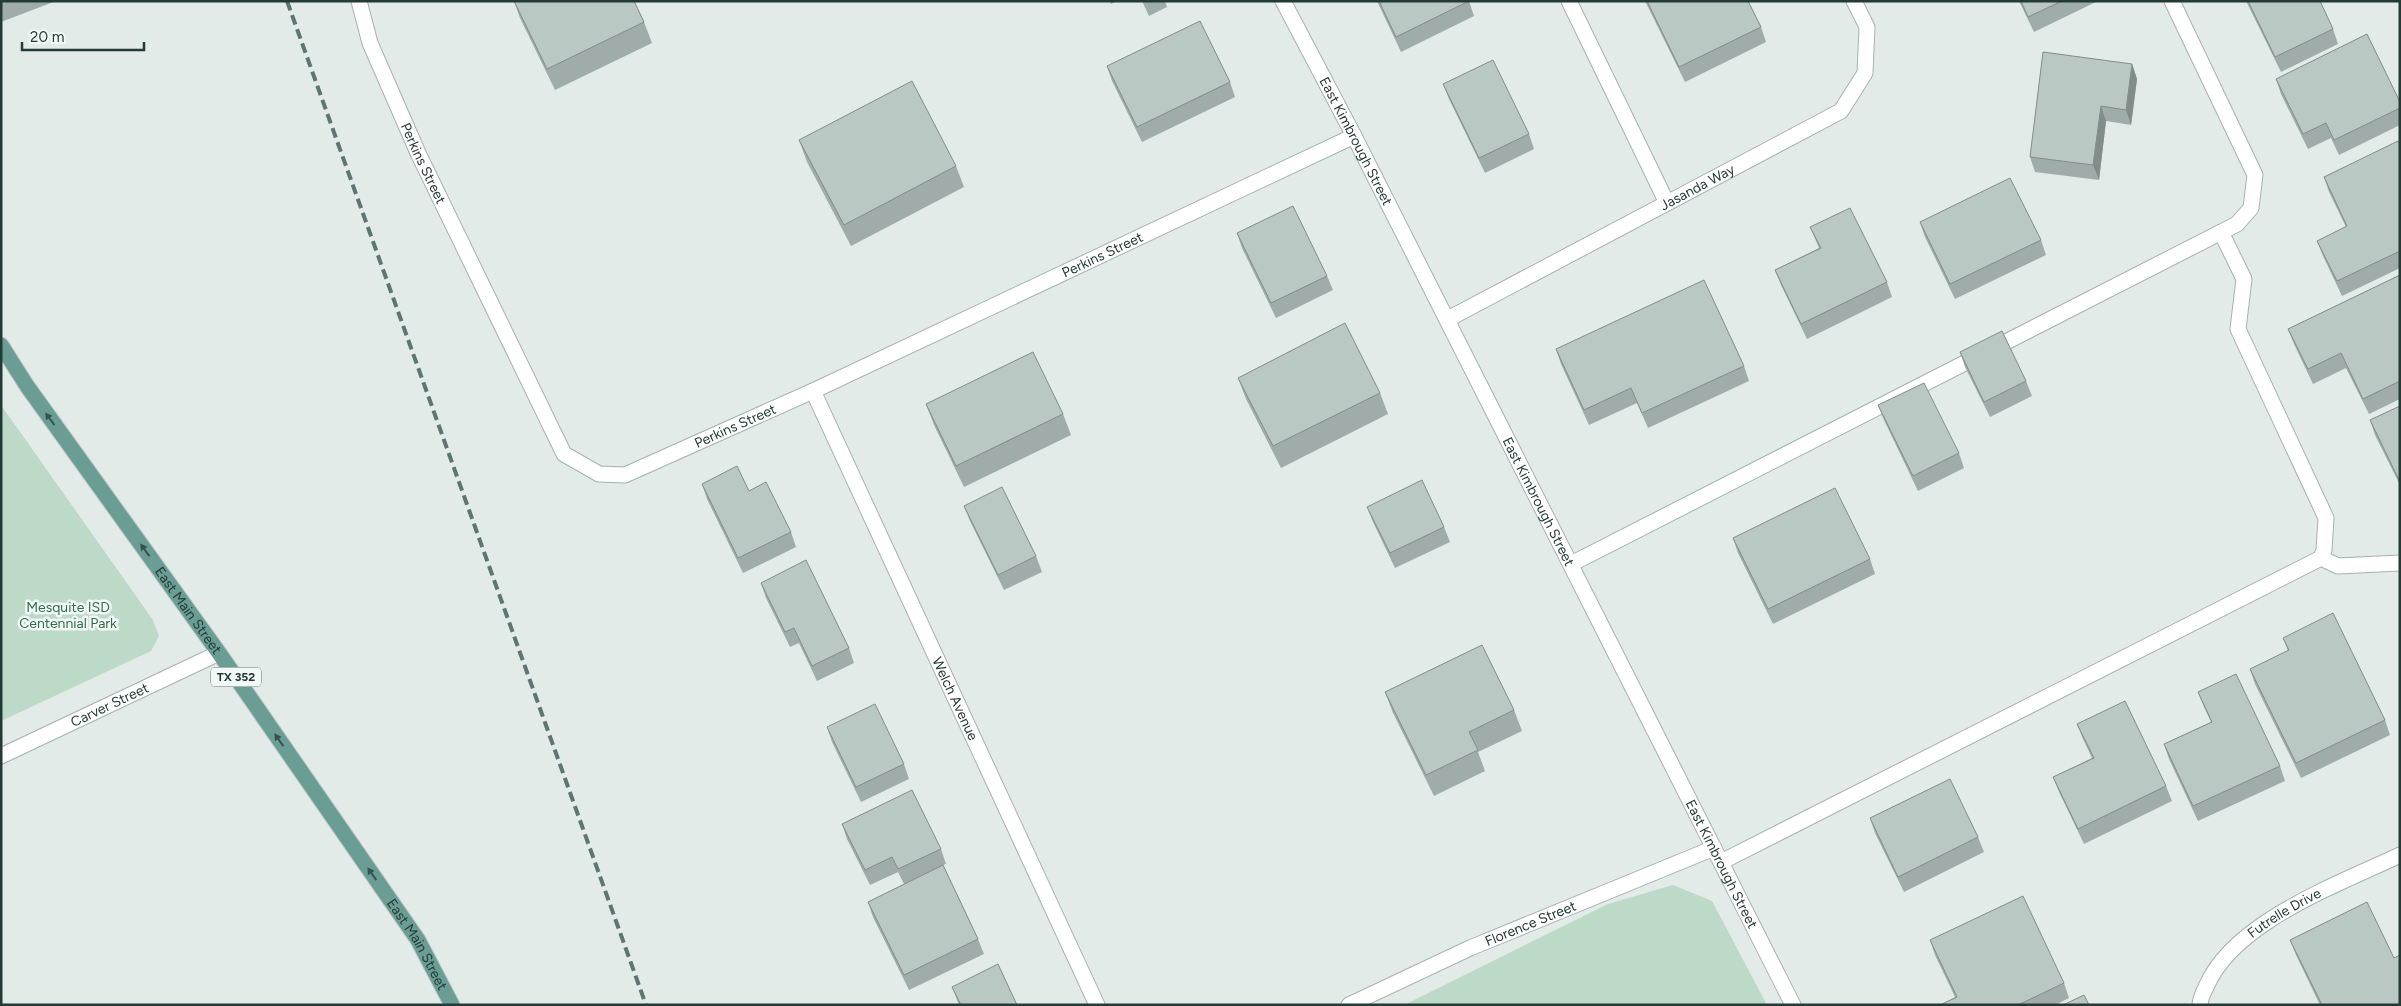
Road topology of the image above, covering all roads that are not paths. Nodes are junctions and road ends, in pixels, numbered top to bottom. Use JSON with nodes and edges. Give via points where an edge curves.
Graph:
{"nodes":[{"id":1,"x":359,"y":1,"type":"edge"},
{"id":2,"x":1283,"y":1,"type":"edge"},
{"id":3,"x":1569,"y":1,"type":"edge"},
{"id":4,"x":1854,"y":1,"type":"edge"},
{"id":5,"x":2172,"y":1,"type":"edge"},
{"id":6,"x":1354,"y":136,"type":"junction"},
{"id":7,"x":1667,"y":203,"type":"junction"},
{"id":8,"x":2221,"y":232,"type":"junction"},
{"id":9,"x":1448,"y":319,"type":"junction"},
{"id":10,"x":1,"y":346,"type":"edge"},
{"id":11,"x":813,"y":392,"type":"junction"},
{"id":12,"x":2321,"y":558,"type":"junction"},
{"id":13,"x":2400,"y":563,"type":"edge"},
{"id":14,"x":1571,"y":564,"type":"junction"},
{"id":15,"x":219,"y":653,"type":"junction"},
{"id":16,"x":1,"y":756,"type":"edge"},
{"id":17,"x":1714,"y":848,"type":"junction"},
{"id":18,"x":2400,"y":855,"type":"edge"},
{"id":19,"x":1721,"y":862,"type":"junction"},
{"id":20,"x":452,"y":1005,"type":"edge"},
{"id":21,"x":1097,"y":1005,"type":"edge"},
{"id":22,"x":1349,"y":1005,"type":"edge"},
{"id":23,"x":1793,"y":1005,"type":"edge"},
{"id":24,"x":2200,"y":1005,"type":"edge"}],
"edges":[{"from":1,"to":11,"type":"street","name":"Perkins Street","via":[[370,42],[418,154],[564,454],[599,474],[625,475]]},
{"from":2,"to":6,"type":"street","name":"East Kimbrough Street"},
{"from":3,"to":7,"type":"street"},
{"from":4,"to":7,"type":"street","name":"Jasanda Way","via":[[1867,27],[1865,73],[1841,111]]},
{"from":5,"to":8,"type":"street","via":[[2255,175],[2252,208],[2237,224]]},
{"from":6,"to":9,"type":"street","name":"East Kimbrough Street"},
{"from":6,"to":11,"type":"street","name":"Perkins Street"},
{"from":7,"to":9,"type":"street","name":"Jasanda Way"},
{"from":8,"to":12,"type":"street","via":[[2244,279],[2238,329],[2326,518]]},
{"from":8,"to":14,"type":"street"},
{"from":9,"to":14,"type":"street","name":"East Kimbrough Street"},
{"from":15,"to":10,"type":"main road","name":"East Main Street","number":"TX 352","one_way":true},
{"from":11,"to":21,"type":"street","name":"Welch Avenue"},
{"from":12,"to":13,"type":"street","via":[[2338,566]]},
{"from":12,"to":19,"type":"street"},
{"from":14,"to":17,"type":"street","name":"East Kimbrough Street"},
{"from":15,"to":16,"type":"street","name":"Carver Street"},
{"from":20,"to":15,"type":"main road","name":"East Main Street","number":"TX 352","one_way":true,"via":[[418,940]]},
{"from":17,"to":19,"type":"street","name":"East Kimbrough Street"},
{"from":17,"to":22,"type":"street","name":"Florence Street","via":[[1470,948]]},
{"from":18,"to":24,"type":"street","name":"Futrelle Drive","via":[[2290,908],[2242,940],[2211,974]]},
{"from":19,"to":23,"type":"street","name":"East Kimbrough Street"}]}
